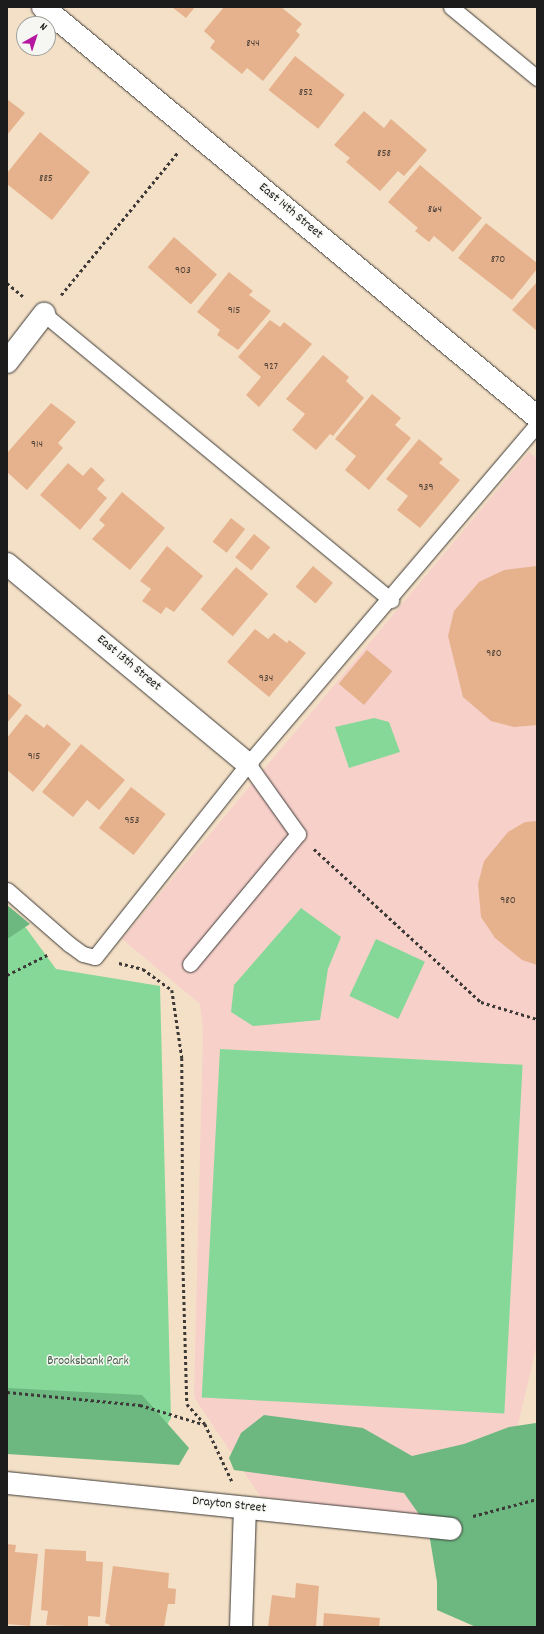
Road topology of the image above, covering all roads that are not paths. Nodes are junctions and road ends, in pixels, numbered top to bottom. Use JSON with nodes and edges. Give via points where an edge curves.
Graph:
{"nodes":[{"id":1,"x":43,"y":7,"type":"edge"},
{"id":2,"x":451,"y":7,"type":"edge"},
{"id":3,"x":537,"y":78,"type":"edge"},
{"id":4,"x":44,"y":314,"type":"joint"},
{"id":5,"x":7,"y":362,"type":"edge"},
{"id":6,"x":537,"y":417,"type":"edge"},
{"id":7,"x":537,"y":425,"type":"edge"},
{"id":8,"x":7,"y":564,"type":"edge"},
{"id":9,"x":391,"y":600,"type":"junction"},
{"id":10,"x":248,"y":764,"type":"junction"},
{"id":11,"x":7,"y":890,"type":"edge"},
{"id":12,"x":190,"y":964,"type":"dead end"},
{"id":13,"x":7,"y":1483,"type":"edge"},
{"id":14,"x":245,"y":1508,"type":"junction"},
{"id":15,"x":451,"y":1529,"type":"road end"},
{"id":16,"x":242,"y":1627,"type":"edge"}],
"edges":[{"from":1,"to":6,"type":"street","name":"East 14th Street"},
{"from":2,"to":3,"type":"lane"},
{"from":4,"to":5,"type":"street"},
{"from":4,"to":9,"type":"lane"},
{"from":7,"to":9,"type":"lane"},
{"from":8,"to":10,"type":"street","name":"East 13th Street"},
{"from":9,"to":10,"type":"lane"},
{"from":10,"to":11,"type":"lane","via":[[95,957],[83,954],[69,944]]},
{"from":10,"to":12,"type":"lane","via":[[298,834]]},
{"from":13,"to":14,"type":"street","name":"Drayton Street"},
{"from":14,"to":15,"type":"street","name":"Drayton Street"},
{"from":14,"to":16,"type":"street"}]}
